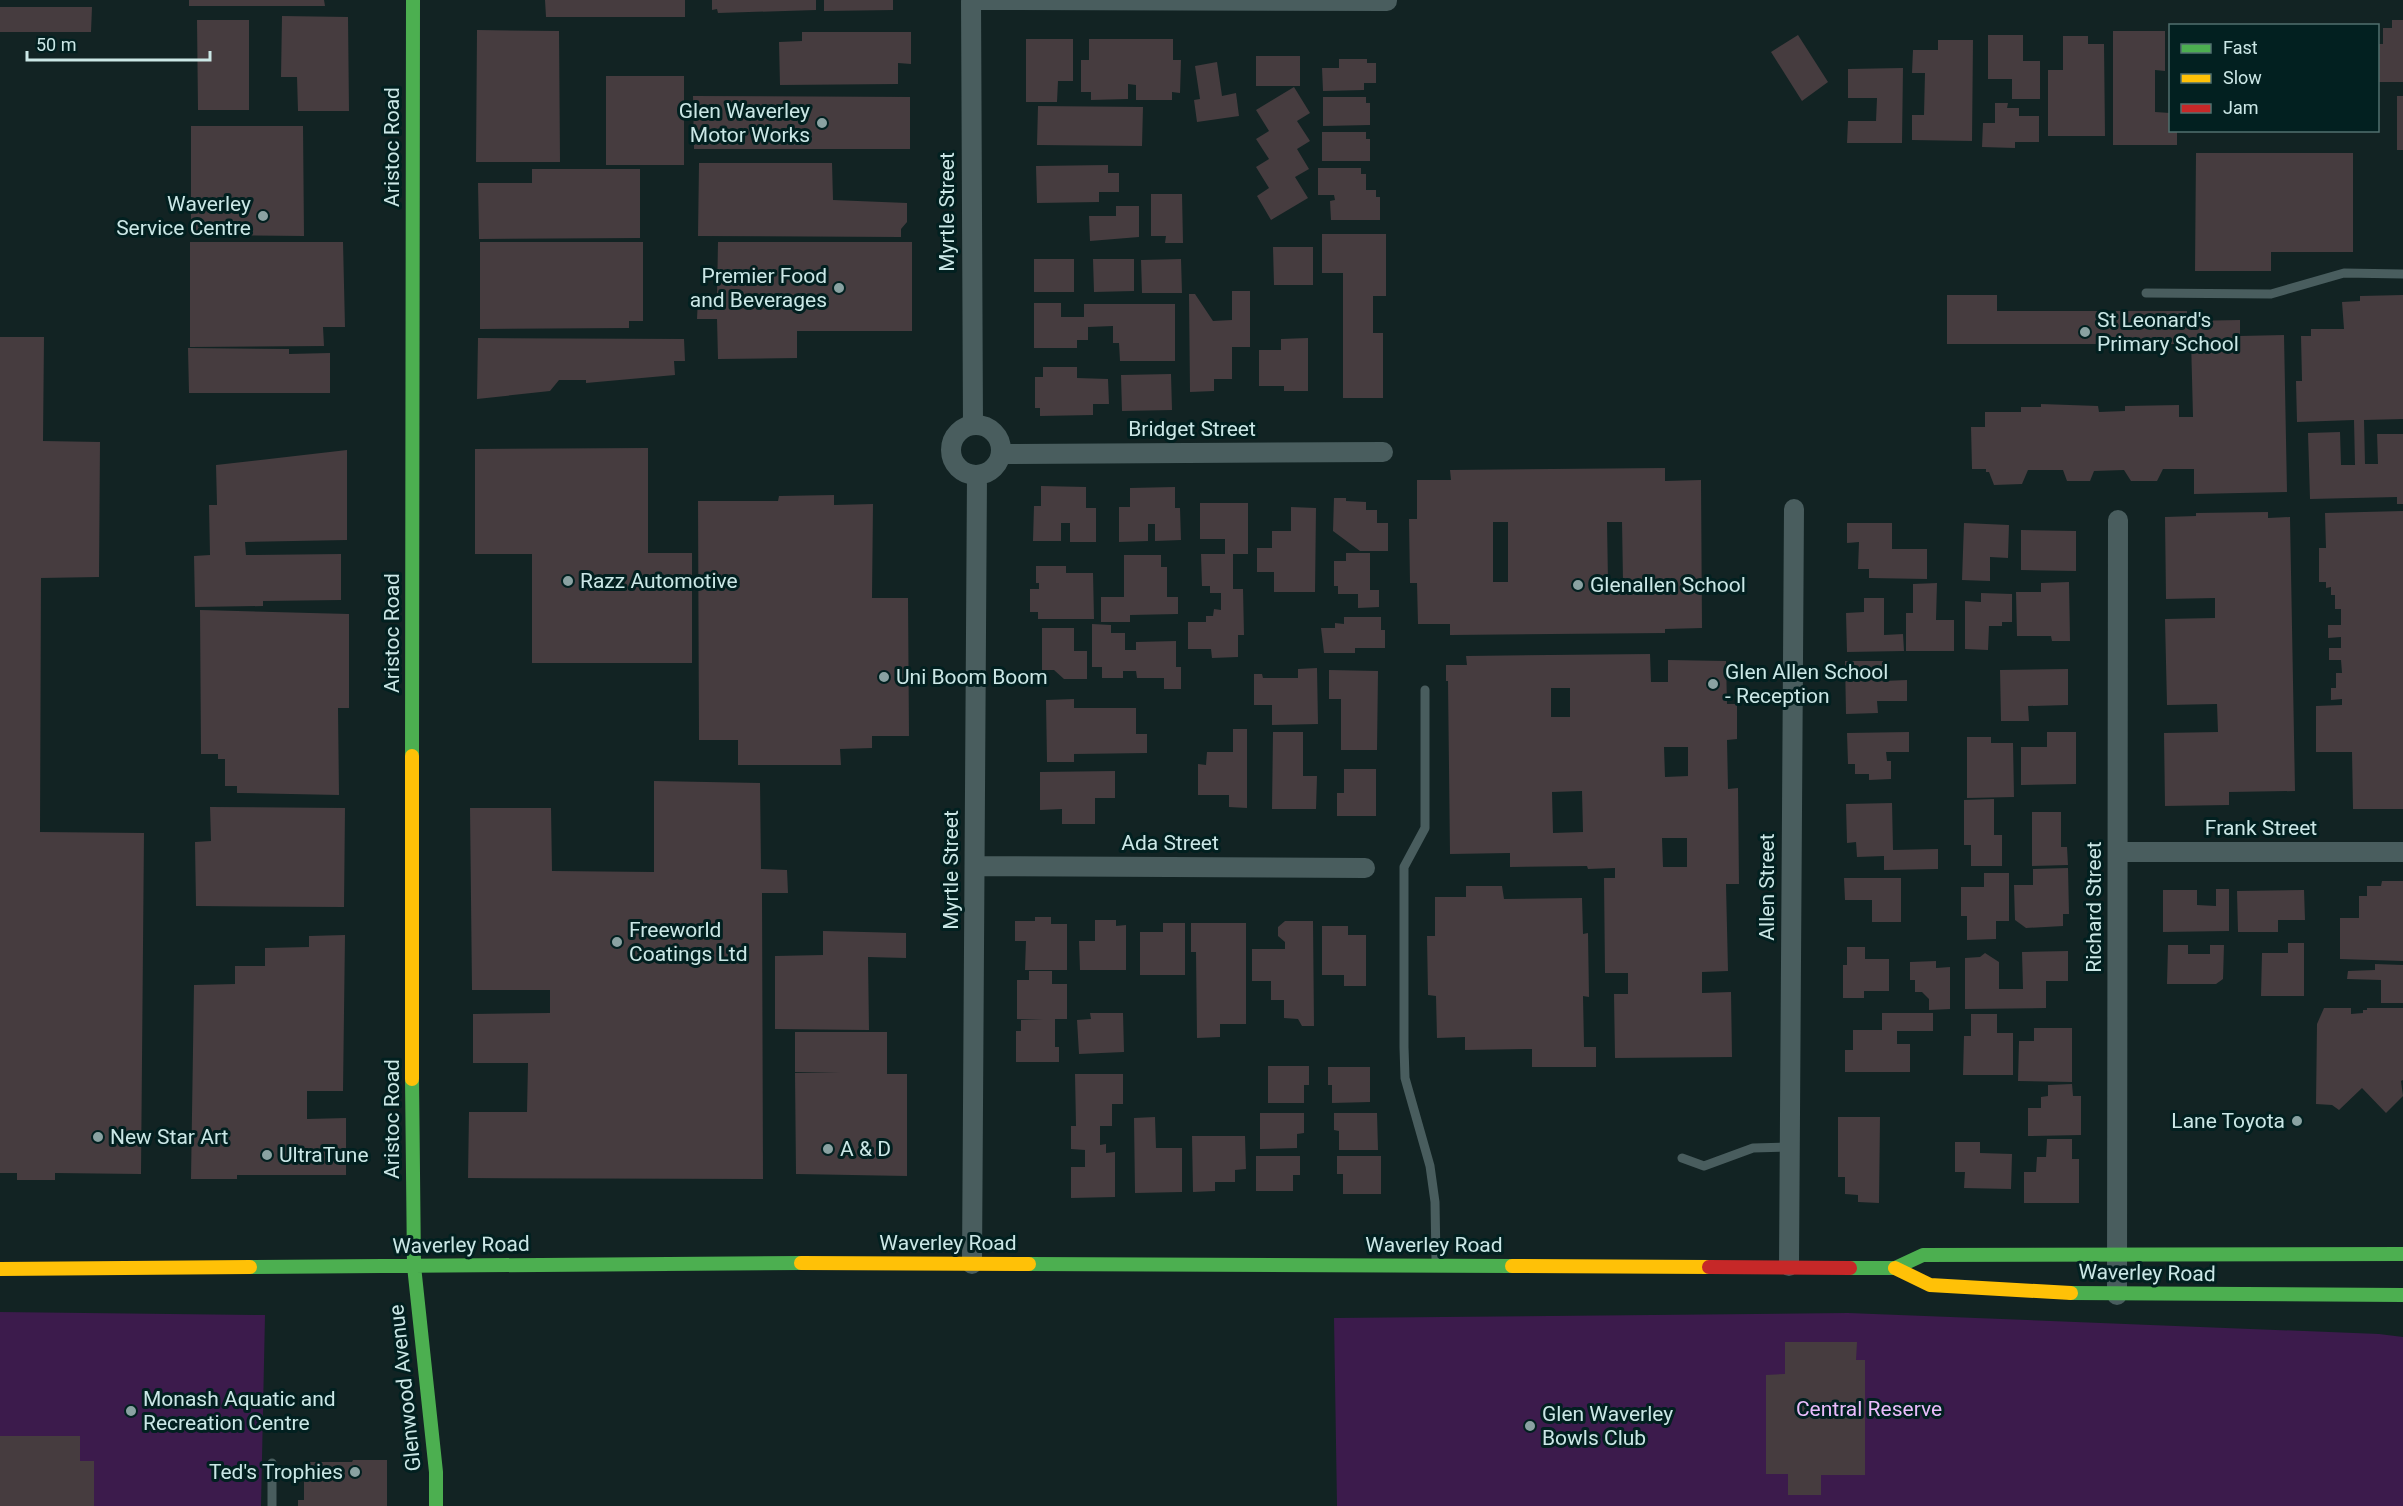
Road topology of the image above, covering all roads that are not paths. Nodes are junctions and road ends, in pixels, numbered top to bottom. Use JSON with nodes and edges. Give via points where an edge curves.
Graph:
{"nodes":[{"id":1,"x":413,"y":0,"type":"edge"},
{"id":2,"x":971,"y":0,"type":"edge"},
{"id":3,"x":1387,"y":1,"type":"edge"},
{"id":4,"x":2403,"y":274,"type":"edge"},
{"id":5,"x":2146,"y":293,"type":"dead end"},
{"id":6,"x":973,"y":425,"type":"junction"},
{"id":7,"x":1383,"y":452,"type":"dead end"},
{"id":8,"x":1001,"y":454,"type":"junction"},
{"id":9,"x":977,"y":475,"type":"junction"},
{"id":10,"x":1794,"y":509,"type":"dead end"},
{"id":11,"x":2118,"y":520,"type":"dead end"},
{"id":12,"x":1425,"y":690,"type":"dead end"},
{"id":13,"x":2118,"y":852,"type":"junction"},
{"id":14,"x":2403,"y":852,"type":"edge"},
{"id":15,"x":975,"y":866,"type":"junction"},
{"id":16,"x":1365,"y":868,"type":"dead end"},
{"id":17,"x":1789,"y":1147,"type":"junction"},
{"id":18,"x":1682,"y":1158,"type":"dead end"},
{"id":19,"x":2118,"y":1254,"type":"junction"},
{"id":20,"x":2403,"y":1254,"type":"edge"},
{"id":21,"x":972,"y":1264,"type":"junction"},
{"id":22,"x":414,"y":1266,"type":"junction"},
{"id":23,"x":1436,"y":1266,"type":"junction"},
{"id":24,"x":1789,"y":1266,"type":"junction"},
{"id":25,"x":1895,"y":1268,"type":"junction"},
{"id":26,"x":0,"y":1269,"type":"edge"},
{"id":27,"x":2117,"y":1295,"type":"junction"},
{"id":28,"x":2403,"y":1295,"type":"edge"},
{"id":29,"x":272,"y":1463,"type":"dead end"},
{"id":30,"x":272,"y":1506,"type":"edge"},
{"id":31,"x":436,"y":1506,"type":"edge"}],
"edges":[{"from":1,"to":22,"type":"main road","name":"Aristoc Road"},
{"from":2,"to":3,"type":"street"},
{"from":2,"to":6,"type":"street","name":"Myrtle Street"},
{"from":4,"to":5,"type":"lane","via":[[2344,273],[2271,294]]},
{"from":6,"to":8,"type":"street","via":[[982,425],[996,434]]},
{"from":6,"to":9,"type":"street","via":[[955,435],[951,452],[961,470]]},
{"from":7,"to":8,"type":"street","name":"Bridget Street"},
{"from":8,"to":9,"type":"street","via":[[993,469]]},
{"from":9,"to":15,"type":"street","name":"Myrtle Street"},
{"from":10,"to":17,"type":"street","name":"Allen Street"},
{"from":11,"to":13,"type":"street","name":"Richard Street"},
{"from":12,"to":23,"type":"lane","via":[[1425,828],[1404,867],[1404,1047],[1405,1078],[1430,1166]]},
{"from":13,"to":14,"type":"street","name":"Frank Street"},
{"from":13,"to":19,"type":"street","name":"Richard Street"},
{"from":15,"to":16,"type":"street","name":"Ada Street"},
{"from":15,"to":21,"type":"street","name":"Myrtle Street"},
{"from":17,"to":18,"type":"lane","via":[[1753,1148],[1704,1166]]},
{"from":17,"to":24,"type":"street","name":"Allen Street"},
{"from":19,"to":20,"type":"main road","name":"Waverley Road"},
{"from":19,"to":25,"type":"main road","name":"Waverley Road","via":[[1923,1255]]},
{"from":19,"to":27,"type":"street","name":"Richard Street"},
{"from":21,"to":22,"type":"main road","name":"Waverley Road"},
{"from":21,"to":23,"type":"main road","name":"Waverley Road"},
{"from":22,"to":26,"type":"main road","name":"Waverley Road"},
{"from":22,"to":31,"type":"main road","name":"Glenwood Avenue","via":[[436,1472]]},
{"from":23,"to":24,"type":"main road","name":"Waverley Road"},
{"from":24,"to":25,"type":"main road","name":"Waverley Road"},
{"from":25,"to":27,"type":"main road","name":"Waverley Road","via":[[1930,1285]]},
{"from":27,"to":28,"type":"main road","name":"Waverley Road"},
{"from":29,"to":30,"type":"lane"}]}
